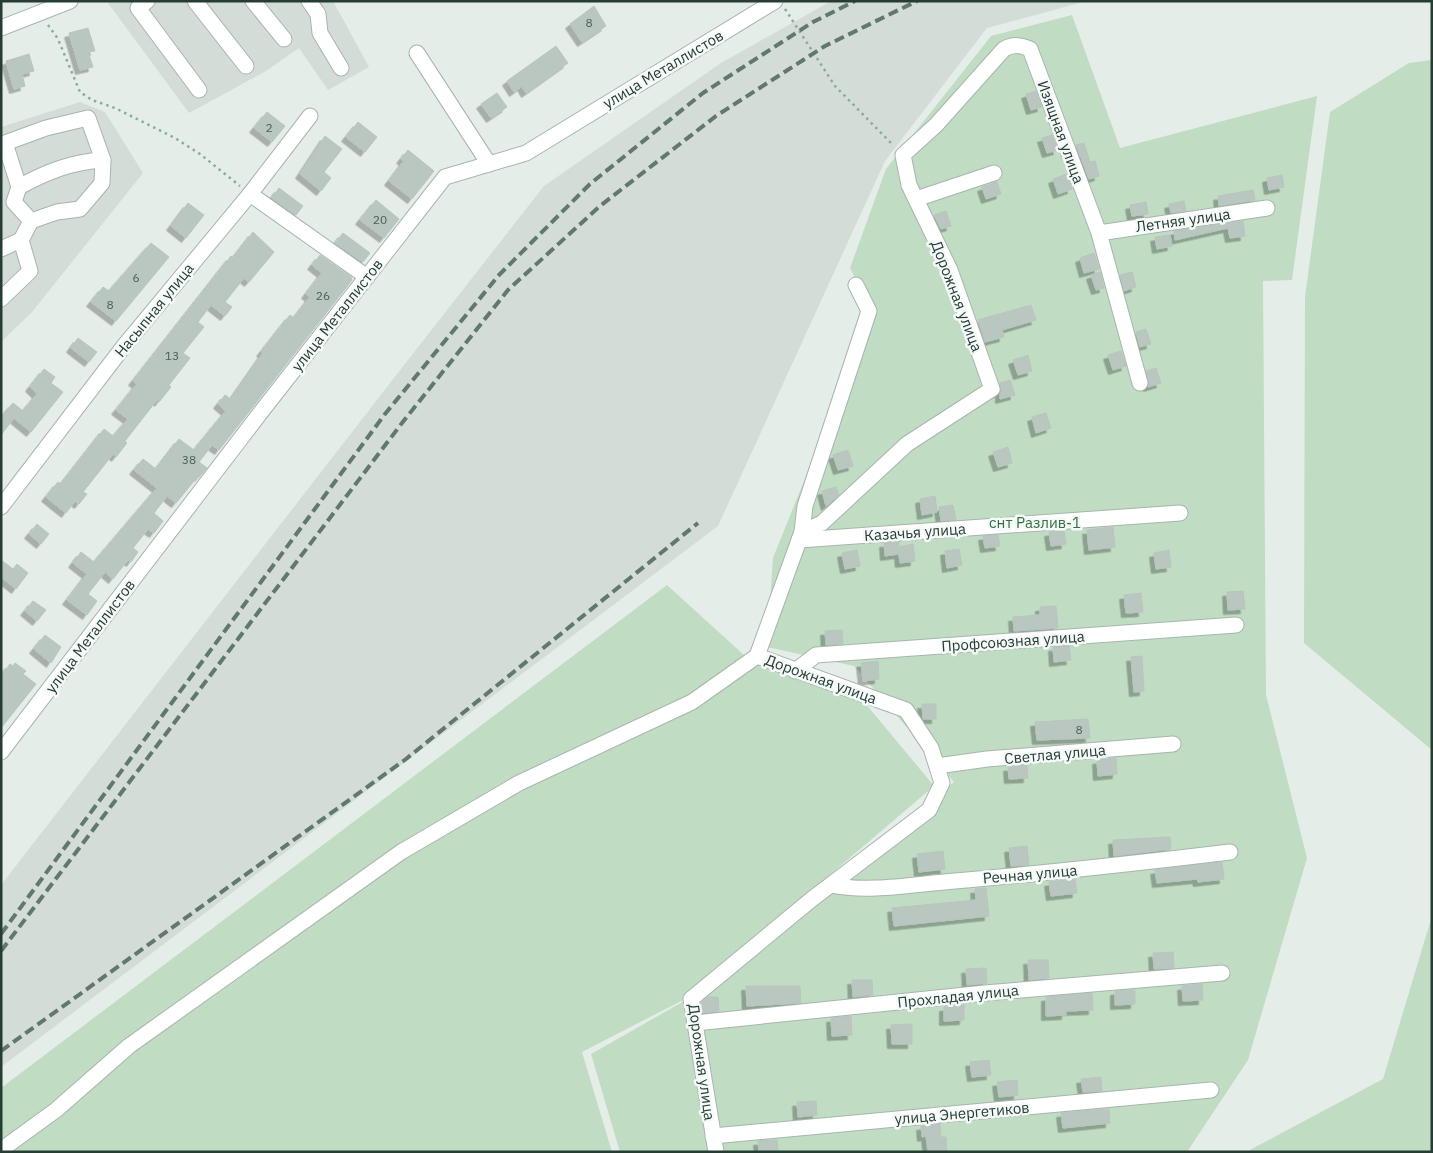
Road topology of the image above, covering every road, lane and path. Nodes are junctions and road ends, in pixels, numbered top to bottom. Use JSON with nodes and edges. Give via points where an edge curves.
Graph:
{"nodes":[{"id":1,"x":70,"y":1,"type":"edge"},
{"id":2,"x":147,"y":1,"type":"edge"},
{"id":3,"x":195,"y":1,"type":"edge"},
{"id":4,"x":253,"y":1,"type":"edge"},
{"id":5,"x":309,"y":1,"type":"edge"},
{"id":6,"x":775,"y":1,"type":"edge"},
{"id":7,"x":780,"y":1,"type":"edge"},
{"id":8,"x":37,"y":8,"type":"edge"},
{"id":9,"x":1,"y":28,"type":"edge"},
{"id":10,"x":284,"y":40,"type":"dead end"},
{"id":11,"x":417,"y":53,"type":"dead end"},
{"id":12,"x":246,"y":66,"type":"dead end"},
{"id":13,"x":341,"y":68,"type":"dead end"},
{"id":14,"x":200,"y":90,"type":"dead end"},
{"id":15,"x":310,"y":116,"type":"dead end"},
{"id":16,"x":903,"y":155,"type":"junction"},
{"id":17,"x":103,"y":160,"type":"junction"},
{"id":18,"x":489,"y":164,"type":"junction"},
{"id":19,"x":994,"y":173,"type":"dead end"},
{"id":20,"x":250,"y":194,"type":"junction"},
{"id":21,"x":11,"y":198,"type":"edge"},
{"id":22,"x":916,"y":199,"type":"junction"},
{"id":23,"x":1267,"y":208,"type":"dead end"},
{"id":24,"x":32,"y":221,"type":"junction"},
{"id":25,"x":1099,"y":233,"type":"junction"},
{"id":26,"x":21,"y":240,"type":"junction"},
{"id":27,"x":1,"y":249,"type":"edge"},
{"id":28,"x":367,"y":277,"type":"junction"},
{"id":29,"x":856,"y":285,"type":"dead end"},
{"id":30,"x":1,"y":299,"type":"edge"},
{"id":31,"x":1140,"y":383,"type":"dead end"},
{"id":32,"x":1,"y":506,"type":"edge"},
{"id":33,"x":1180,"y":513,"type":"dead end"},
{"id":34,"x":800,"y":536,"type":"junction"},
{"id":35,"x":1236,"y":625,"type":"dead end"},
{"id":36,"x":757,"y":656,"type":"junction"},
{"id":37,"x":795,"y":671,"type":"junction"},
{"id":38,"x":1173,"y":744,"type":"dead end"},
{"id":39,"x":1,"y":752,"type":"edge"},
{"id":40,"x":937,"y":766,"type":"junction"},
{"id":41,"x":1230,"y":852,"type":"dead end"},
{"id":42,"x":830,"y":885,"type":"junction"},
{"id":43,"x":1222,"y":972,"type":"dead end"},
{"id":44,"x":695,"y":1023,"type":"junction"},
{"id":45,"x":1211,"y":1090,"type":"dead end"},
{"id":46,"x":713,"y":1136,"type":"junction"},
{"id":47,"x":1,"y":1150,"type":"edge"},
{"id":48,"x":716,"y":1152,"type":"edge"}],
"edges":[{"from":1,"to":8,"type":"street"},
{"from":2,"to":14,"type":"street","via":[[138,8]]},
{"from":3,"to":12,"type":"street"},
{"from":4,"to":10,"type":"street"},
{"from":5,"to":13,"type":"street","via":[[318,14],[320,33]]},
{"from":6,"to":18,"type":"street","name":"улица Металлистов","via":[[526,153]]},
{"from":7,"to":16,"type":"path","via":[[835,86]]},
{"from":8,"to":9,"type":"street"},
{"from":8,"to":20,"type":"path","via":[[58,39],[80,92],[175,138]]},
{"from":11,"to":18,"type":"street"},
{"from":15,"to":20,"type":"street","name":"Насыпная улица"},
{"from":16,"to":22,"type":"street","name":"Дорожная улица","via":[[909,185]]},
{"from":16,"to":25,"type":"street","name":"Изящная улица","via":[[936,125],[1004,49],[1021,45],[1030,49]]},
{"from":17,"to":21,"type":"street","via":[[82,161],[49,171]]},
{"from":17,"to":21,"type":"street","via":[[88,118],[4,143]]},
{"from":17,"to":24,"type":"street","via":[[102,183],[80,209],[57,212]]},
{"from":18,"to":28,"type":"street","name":"улица Металлистов","via":[[445,177]]},
{"from":19,"to":22,"type":"street"},
{"from":20,"to":28,"type":"street"},
{"from":20,"to":32,"type":"street","name":"Насыпная улица","via":[[124,346]]},
{"from":21,"to":24,"type":"street"},
{"from":22,"to":34,"type":"street","name":"Дорожная улица","via":[[950,270],[992,389],[907,444],[822,523]]},
{"from":23,"to":25,"type":"street","name":"Летняя улица"},
{"from":24,"to":26,"type":"street"},
{"from":25,"to":31,"type":"street","name":"Изящная улица"},
{"from":26,"to":27,"type":"street"},
{"from":26,"to":30,"type":"street","via":[[30,271]]},
{"from":28,"to":39,"type":"street","name":"улица Металлистов"},
{"from":29,"to":34,"type":"street","via":[[869,311],[805,506]]},
{"from":33,"to":34,"type":"street","name":"Казачья улица"},
{"from":34,"to":36,"type":"street","name":"Дорожная улица"},
{"from":35,"to":37,"type":"street","name":"Профсоюзная улица","via":[[816,655]]},
{"from":36,"to":37,"type":"street","name":"Дорожная улица"},
{"from":36,"to":47,"type":"street","via":[[692,702],[519,783],[401,852],[129,1046],[56,1110]]},
{"from":37,"to":40,"type":"street","name":"Дорожная улица","via":[[906,710],[931,748]]},
{"from":38,"to":40,"type":"street","name":"Светлая улица"},
{"from":40,"to":42,"type":"street","name":"Дорожная улица","via":[[942,783],[929,810]]},
{"from":41,"to":42,"type":"street","name":"Речная улица","via":[[905,885],[851,889]]},
{"from":42,"to":44,"type":"street","name":"Дорожная улица","via":[[691,999]]},
{"from":43,"to":44,"type":"street","name":"Прохладая улица"},
{"from":44,"to":46,"type":"street","name":"Дорожная улица"},
{"from":45,"to":46,"type":"street","name":"улица Энергетиков"},
{"from":46,"to":48,"type":"street","name":"Дорожная улица"}]}
